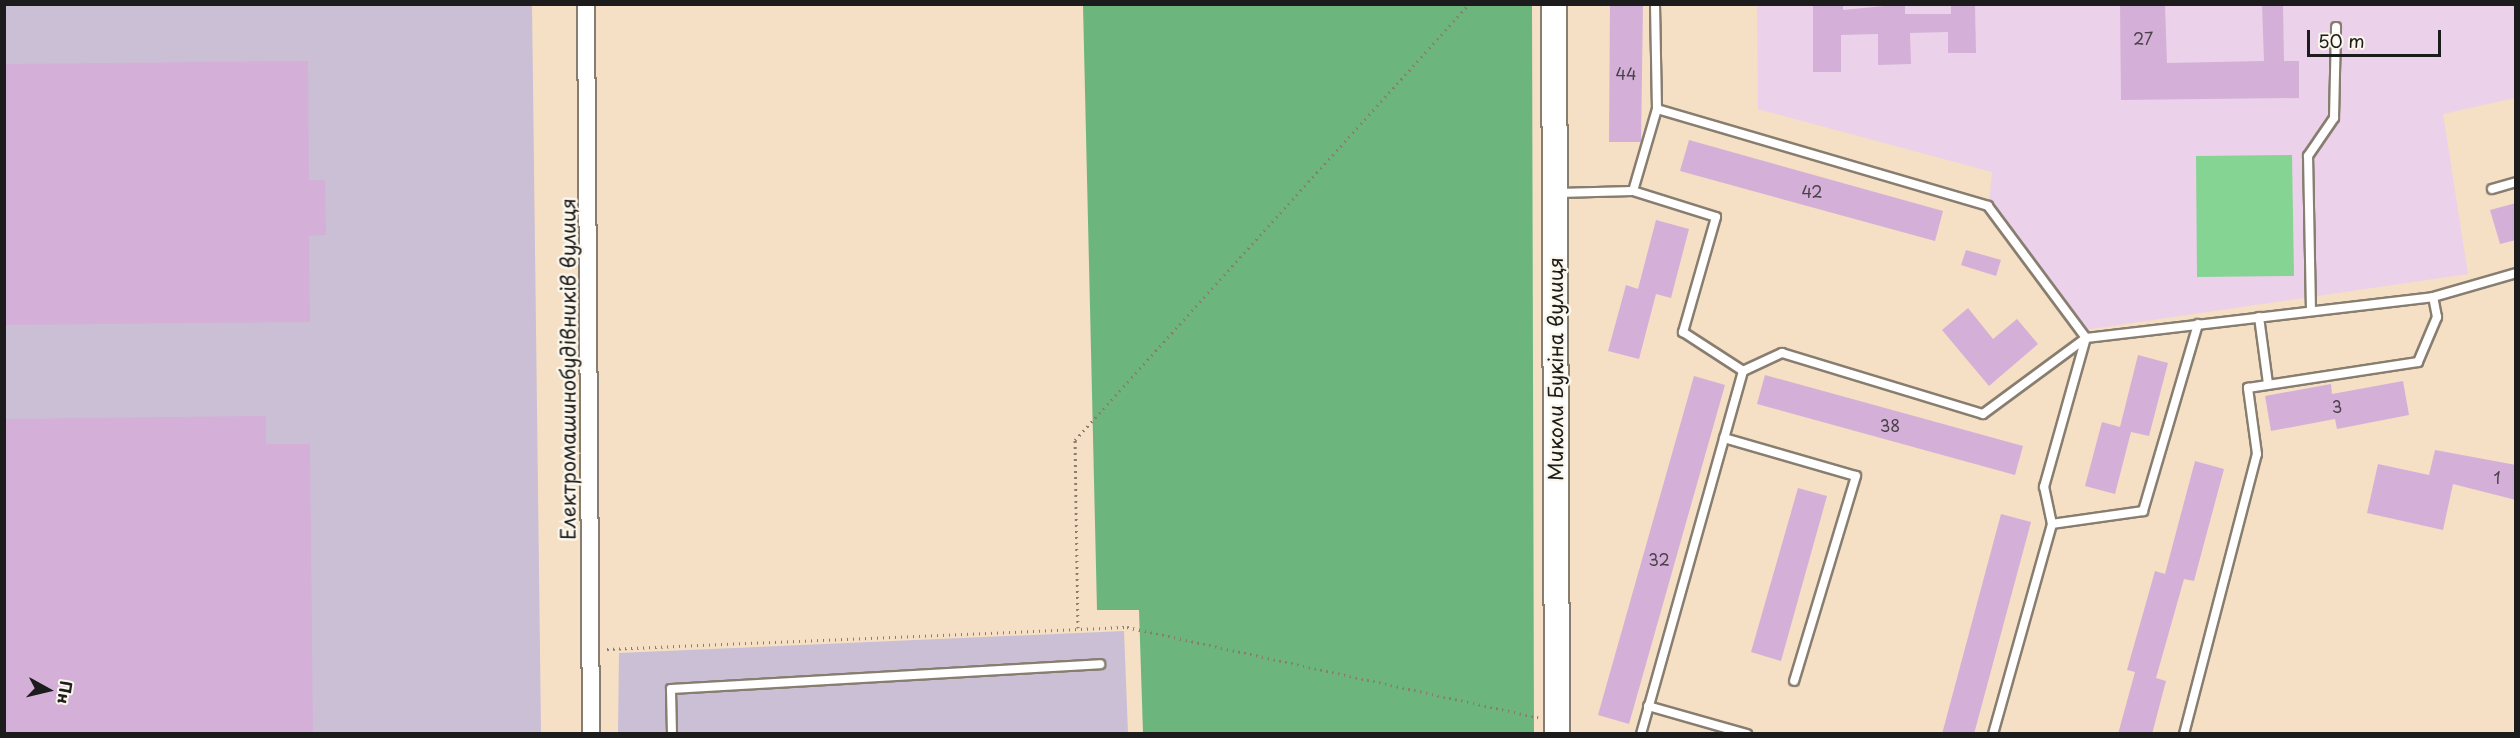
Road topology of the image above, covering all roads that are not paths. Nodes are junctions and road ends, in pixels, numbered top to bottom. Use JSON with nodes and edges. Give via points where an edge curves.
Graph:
{"nodes":[{"id":1,"x":586,"y":4,"type":"edge"},
{"id":2,"x":1554,"y":4,"type":"edge"},
{"id":3,"x":1655,"y":4,"type":"edge"},
{"id":4,"x":2336,"y":27,"type":"dead end"},
{"id":5,"x":1657,"y":109,"type":"junction"},
{"id":6,"x":2516,"y":182,"type":"edge"},
{"id":7,"x":2492,"y":189,"type":"dead end"},
{"id":8,"x":1633,"y":191,"type":"junction"},
{"id":9,"x":1554,"y":193,"type":"junction"},
{"id":10,"x":2516,"y":273,"type":"edge"},
{"id":11,"x":2433,"y":297,"type":"junction"},
{"id":12,"x":2311,"y":311,"type":"junction"},
{"id":13,"x":2259,"y":317,"type":"junction"},
{"id":14,"x":2198,"y":324,"type":"junction"},
{"id":15,"x":2086,"y":338,"type":"junction"},
{"id":16,"x":1743,"y":371,"type":"junction"},
{"id":17,"x":2268,"y":384,"type":"junction"},
{"id":18,"x":1724,"y":438,"type":"junction"},
{"id":19,"x":2052,"y":524,"type":"junction"},
{"id":20,"x":1100,"y":664,"type":"dead end"},
{"id":21,"x":1794,"y":681,"type":"dead end"},
{"id":22,"x":1648,"y":706,"type":"junction"},
{"id":23,"x":591,"y":734,"type":"edge"},
{"id":24,"x":672,"y":734,"type":"edge"},
{"id":25,"x":1557,"y":734,"type":"edge"},
{"id":26,"x":1641,"y":734,"type":"edge"},
{"id":27,"x":1747,"y":734,"type":"edge"},
{"id":28,"x":1993,"y":734,"type":"edge"},
{"id":29,"x":2184,"y":734,"type":"edge"}],
"edges":[{"from":1,"to":23,"type":"street","name":"Електромашинобудівників вулиця"},
{"from":2,"to":9,"type":"street","name":"Миколи Букіна вулиця"},
{"from":3,"to":5,"type":"lane"},
{"from":4,"to":12,"type":"lane","via":[[2334,118],[2314,146],[2308,164]]},
{"from":5,"to":8,"type":"lane"},
{"from":5,"to":15,"type":"lane","via":[[1988,206]]},
{"from":6,"to":7,"type":"lane"},
{"from":8,"to":9,"type":"lane"},
{"from":8,"to":16,"type":"lane","via":[[1716,217],[1683,332]]},
{"from":9,"to":25,"type":"street","name":"Миколи Букіна вулиця"},
{"from":10,"to":11,"type":"lane"},
{"from":11,"to":12,"type":"lane"},
{"from":11,"to":17,"type":"lane","via":[[2437,317],[2418,362]]},
{"from":12,"to":13,"type":"lane"},
{"from":13,"to":14,"type":"lane"},
{"from":13,"to":17,"type":"lane"},
{"from":14,"to":15,"type":"lane"},
{"from":14,"to":19,"type":"lane","via":[[2143,511]]},
{"from":15,"to":16,"type":"lane","via":[[1983,414],[1782,353]]},
{"from":15,"to":19,"type":"lane","via":[[2044,487]]},
{"from":16,"to":18,"type":"lane"},
{"from":17,"to":29,"type":"lane","via":[[2248,388],[2258,454]]},
{"from":18,"to":21,"type":"lane","via":[[1856,476]]},
{"from":18,"to":22,"type":"lane"},
{"from":19,"to":28,"type":"lane"},
{"from":20,"to":24,"type":"lane","via":[[671,689]]},
{"from":22,"to":26,"type":"lane"},
{"from":22,"to":27,"type":"lane"}]}
